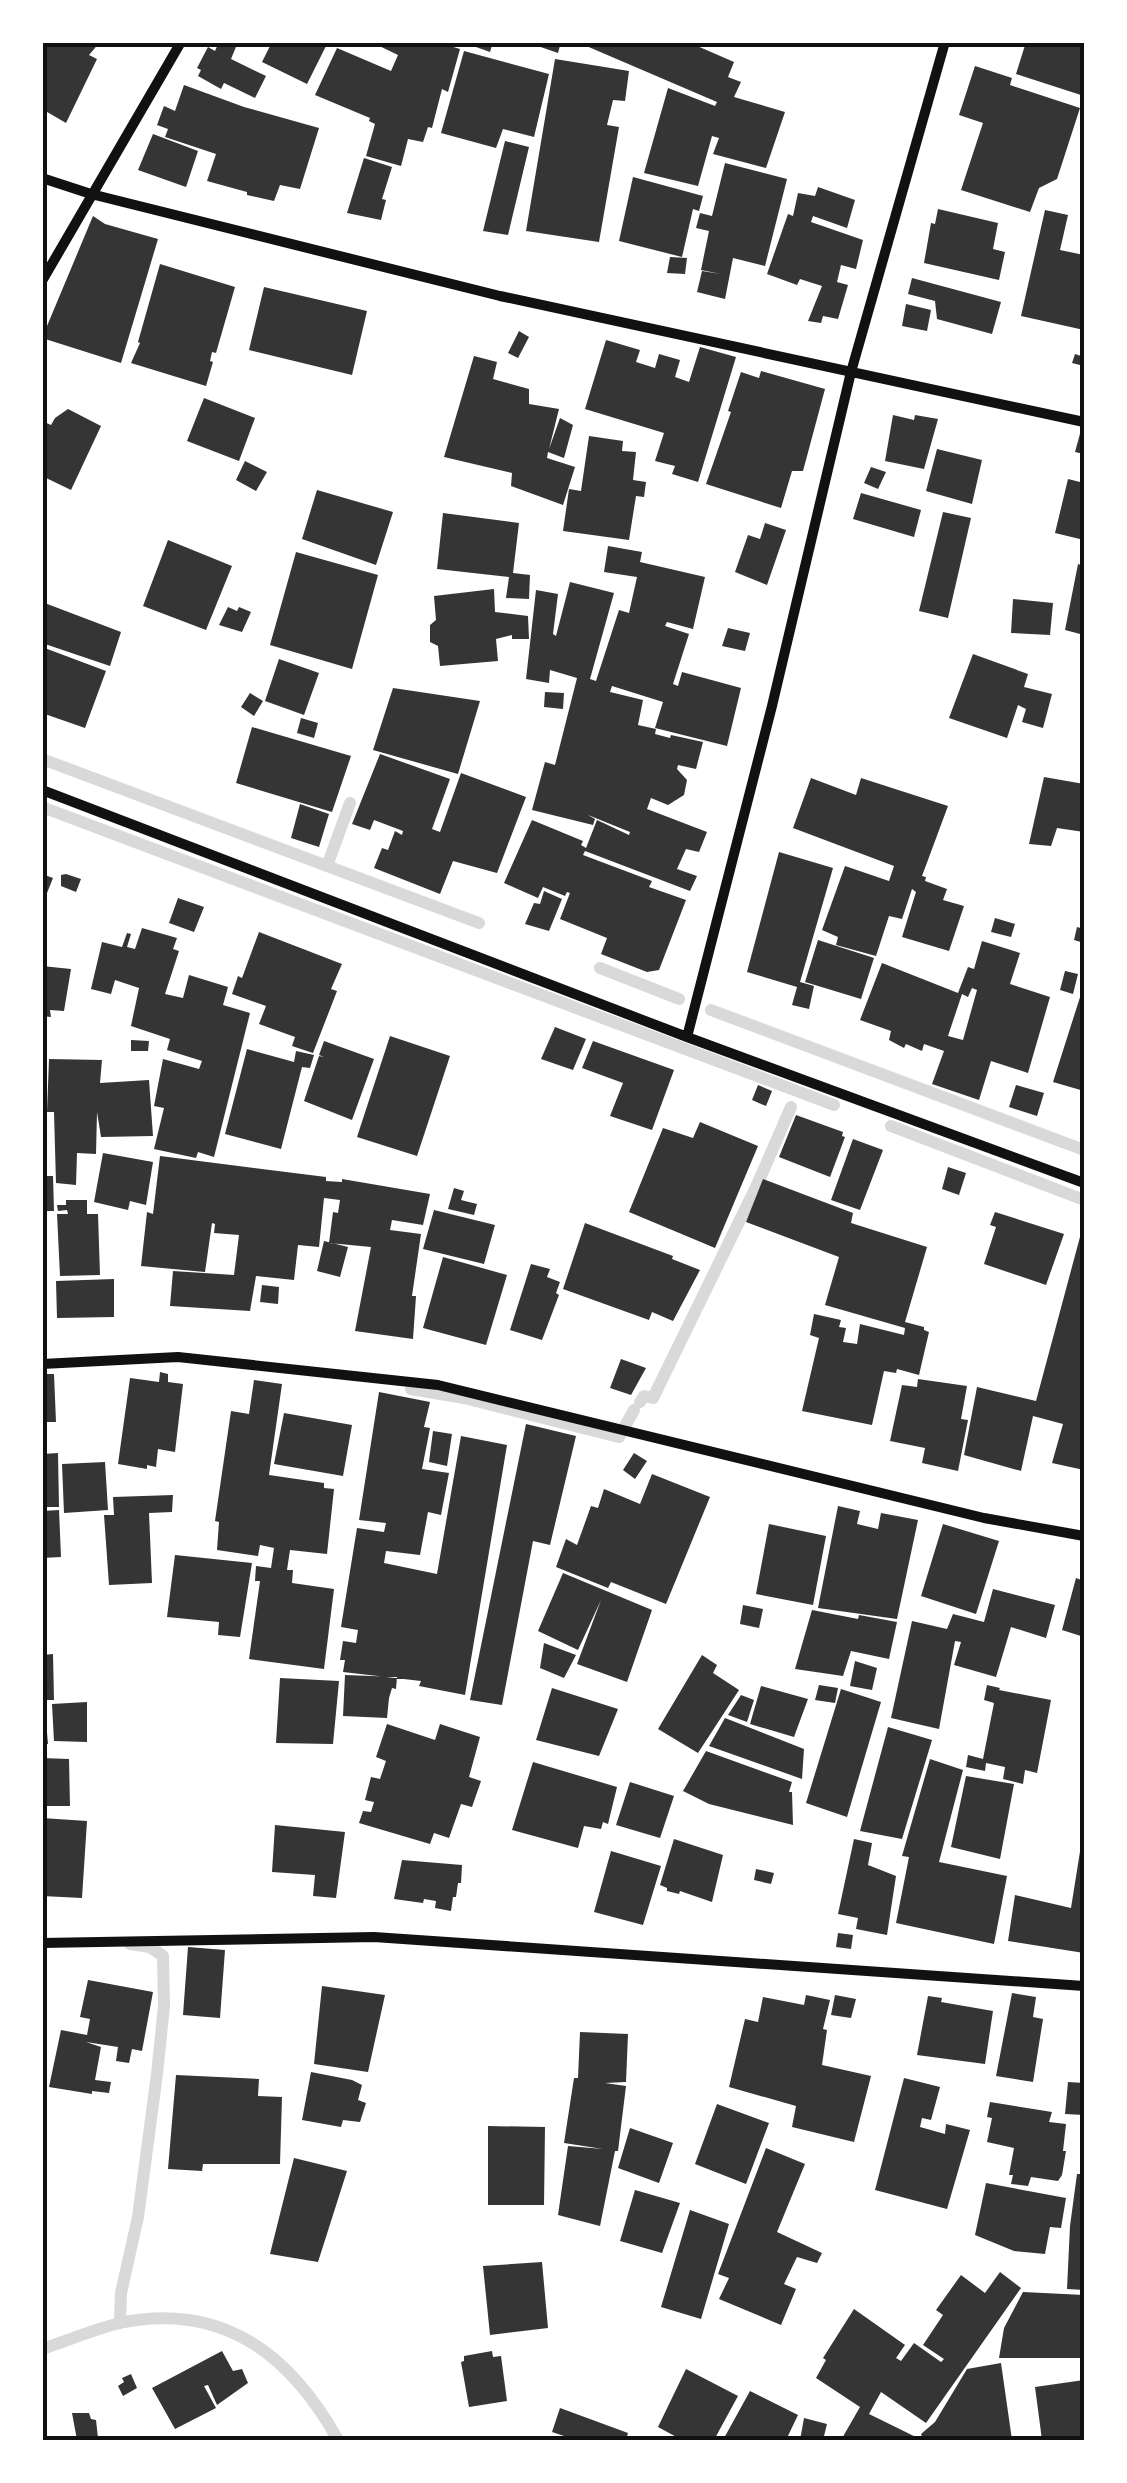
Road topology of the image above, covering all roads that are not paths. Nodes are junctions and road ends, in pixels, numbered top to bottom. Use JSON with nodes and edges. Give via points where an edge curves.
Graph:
{"nodes":[{"id":1,"x":181,"y":42,"type":"edge"},
{"id":2,"x":945,"y":42,"type":"edge"},
{"id":3,"x":42,"y":178,"type":"edge"},
{"id":4,"x":91,"y":194,"type":"junction"},
{"id":5,"x":42,"y":281,"type":"edge"},
{"id":6,"x":851,"y":372,"type":"junction"},
{"id":7,"x":1084,"y":422,"type":"edge"},
{"id":8,"x":42,"y":790,"type":"edge"},
{"id":9,"x":687,"y":1037,"type":"junction"},
{"id":10,"x":1084,"y":1183,"type":"edge"},
{"id":11,"x":42,"y":1364,"type":"edge"},
{"id":12,"x":1084,"y":1536,"type":"edge"},
{"id":13,"x":42,"y":1943,"type":"edge"},
{"id":14,"x":1084,"y":1986,"type":"edge"}],
"edges":[{"from":1,"to":4,"type":"street"},
{"from":2,"to":6,"type":"street"},
{"from":3,"to":4,"type":"street"},
{"from":4,"to":5,"type":"street"},
{"from":4,"to":6,"type":"street","via":[[500,296]]},
{"from":6,"to":7,"type":"street"},
{"from":6,"to":9,"type":"street"},
{"from":8,"to":9,"type":"street"},
{"from":9,"to":10,"type":"street"},
{"from":11,"to":12,"type":"street","via":[[178,1357],[438,1385],[984,1518]]},
{"from":13,"to":14,"type":"street","via":[[374,1937]]}]}
